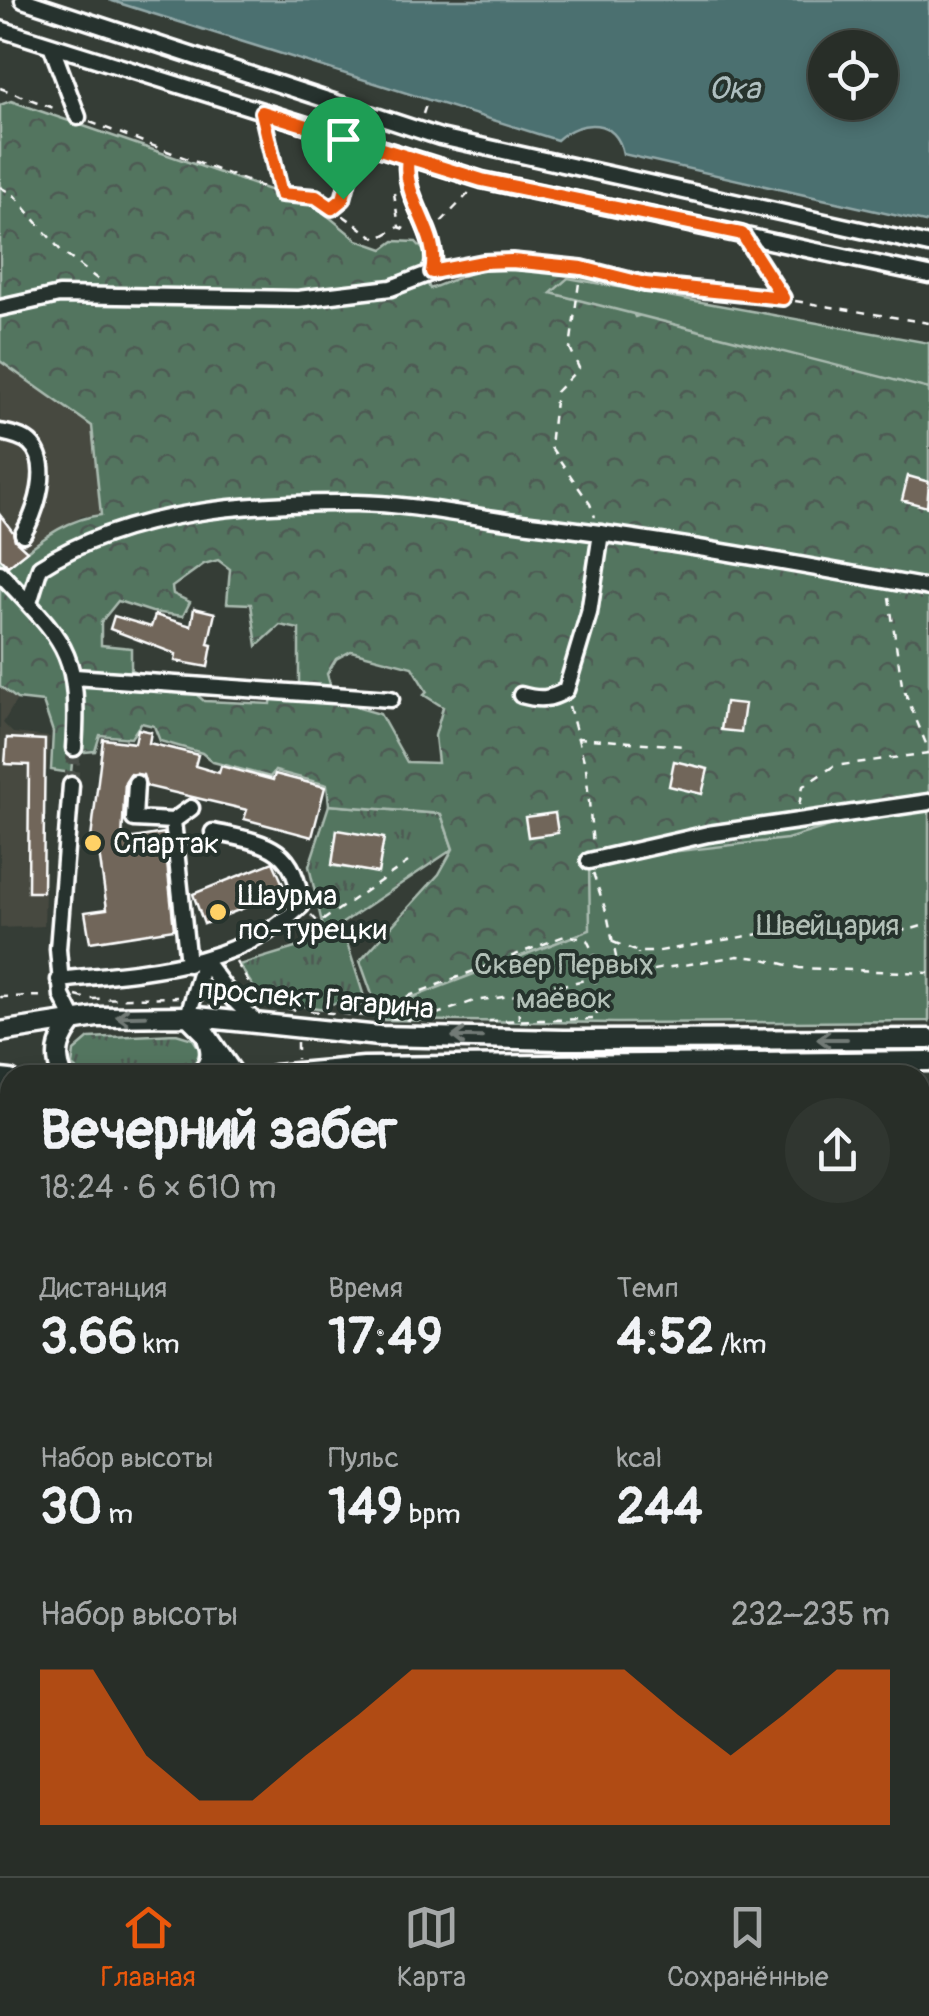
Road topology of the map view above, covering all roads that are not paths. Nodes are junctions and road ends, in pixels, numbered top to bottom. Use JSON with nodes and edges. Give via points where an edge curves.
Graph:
{"nodes":[{"id":1,"x":23,"y":0,"type":"edge"},
{"id":2,"x":0,"y":29,"type":"edge"},
{"id":3,"x":51,"y":45,"type":"junction"},
{"id":4,"x":78,"y":117,"type":"road end"},
{"id":5,"x":408,"y":158,"type":"junction"},
{"id":6,"x":929,"y":245,"type":"edge"},
{"id":7,"x":929,"y":274,"type":"edge"},
{"id":8,"x":0,"y":308,"type":"edge"},
{"id":9,"x":0,"y":432,"type":"edge"},
{"id":10,"x":600,"y":532,"type":"junction"},
{"id":11,"x":23,"y":534,"type":"dead end"},
{"id":12,"x":0,"y":573,"type":"edge"},
{"id":13,"x":929,"y":588,"type":"edge"},
{"id":14,"x":28,"y":603,"type":"junction"},
{"id":15,"x":74,"y":677,"type":"junction"},
{"id":16,"x":521,"y":696,"type":"dead end"},
{"id":17,"x":391,"y":700,"type":"dead end"},
{"id":18,"x":74,"y":748,"type":"tunnel mouth"},
{"id":19,"x":136,"y":783,"type":"dead end"},
{"id":20,"x":71,"y":785,"type":"tunnel mouth"},
{"id":21,"x":929,"y":802,"type":"edge"},
{"id":22,"x":191,"y":808,"type":"dead end"},
{"id":23,"x":173,"y":821,"type":"junction"},
{"id":24,"x":213,"y":832,"type":"dead end"},
{"id":25,"x":589,"y":862,"type":"road end"},
{"id":26,"x":204,"y":960,"type":"junction"},
{"id":27,"x":188,"y":964,"type":"junction"},
{"id":28,"x":58,"y":980,"type":"junction"},
{"id":29,"x":258,"y":1012,"type":"junction"},
{"id":30,"x":188,"y":1016,"type":"junction"},
{"id":31,"x":74,"y":1020,"type":"junction"},
{"id":32,"x":0,"y":1032,"type":"edge"},
{"id":33,"x":205,"y":1032,"type":"junction"},
{"id":34,"x":929,"y":1039,"type":"edge"},
{"id":35,"x":929,"y":1061,"type":"edge"},
{"id":36,"x":60,"y":1065,"type":"edge"},
{"id":37,"x":208,"y":1065,"type":"edge"},
{"id":38,"x":227,"y":1065,"type":"edge"},
{"id":39,"x":552,"y":1065,"type":"edge"}],
"edges":[{"from":1,"to":6,"type":"street","via":[[440,137]]},
{"from":2,"to":3,"type":"street"},
{"from":3,"to":4,"type":"street"},
{"from":3,"to":5,"type":"street"},
{"from":5,"to":7,"type":"street","via":[[482,180]]},
{"from":5,"to":8,"type":"street","via":[[405,178],[436,256],[432,272],[391,288],[298,299],[59,294]]},
{"from":9,"to":11,"type":"street","via":[[27,439],[42,466],[34,514]]},
{"from":10,"to":13,"type":"street"},
{"from":10,"to":14,"type":"street","via":[[359,503],[260,506],[161,520],[75,545],[40,568]]},
{"from":10,"to":16,"type":"street","via":[[589,614],[566,690],[553,698]]},
{"from":12,"to":14,"type":"street"},
{"from":14,"to":15,"type":"street","via":[[62,643]]},
{"from":15,"to":17,"type":"street"},
{"from":15,"to":18,"type":"street"},
{"from":19,"to":23,"type":"street","via":[[134,819]]},
{"from":20,"to":28,"type":"street"},
{"from":21,"to":25,"type":"street","via":[[708,834]]},
{"from":22,"to":23,"type":"street"},
{"from":23,"to":27,"type":"street"},
{"from":24,"to":26,"type":"street","via":[[274,847],[300,885],[301,906],[284,923]]},
{"from":26,"to":27,"type":"street"},
{"from":26,"to":29,"type":"street","via":[[232,998]]},
{"from":26,"to":30,"type":"street"},
{"from":27,"to":28,"type":"street"},
{"from":28,"to":31,"type":"street"},
{"from":29,"to":30,"type":"main road","name":"проспект Гагарина"},
{"from":34,"to":29,"type":"main road","name":"проспект Гагарина","one_way":true,"via":[[379,1036]]},
{"from":30,"to":31,"type":"main road","name":"проспект Гагарина","one_way":true},
{"from":30,"to":33,"type":"main road"},
{"from":31,"to":32,"type":"main road","name":"проспект Гагарина"},
{"from":31,"to":36,"type":"main road","via":[[58,1049]]},
{"from":33,"to":37,"type":"main road","name":"проспект Гагарина"},
{"from":33,"to":38,"type":"main road"},
{"from":35,"to":39,"type":"main road","name":"проспект Гагарина"}]}
